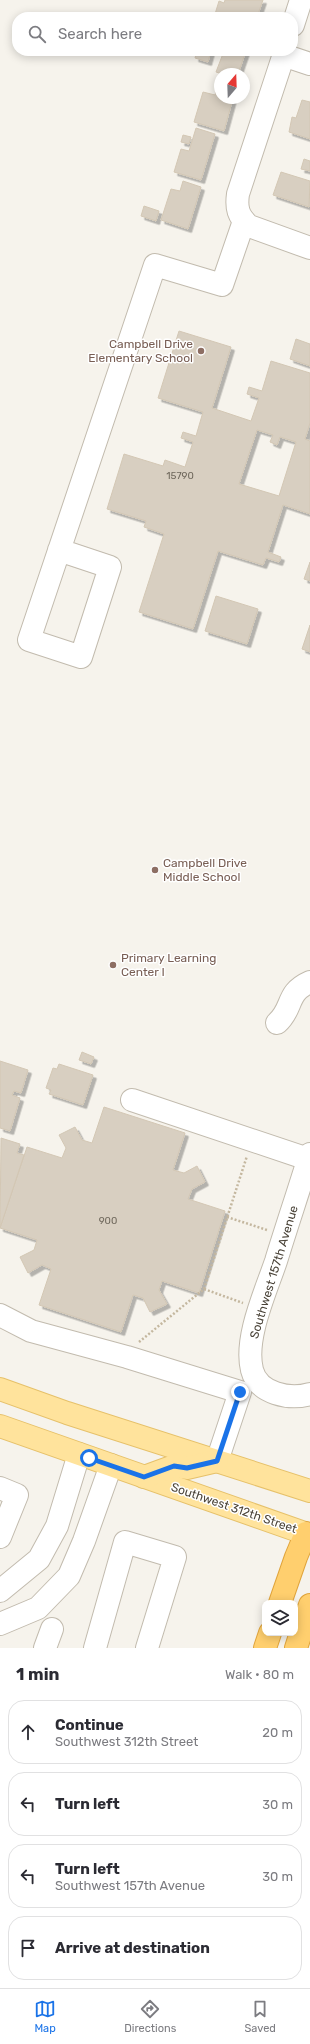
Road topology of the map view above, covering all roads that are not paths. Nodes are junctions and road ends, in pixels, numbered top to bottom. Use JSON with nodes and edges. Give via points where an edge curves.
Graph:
{"nodes":[{"id":1,"x":301,"y":0,"type":"edge"},
{"id":2,"x":297,"y":12,"type":"edge"},
{"id":3,"x":283,"y":56,"type":"edge"},
{"id":4,"x":291,"y":56,"type":"edge"},
{"id":5,"x":310,"y":64,"type":"edge"},
{"id":6,"x":244,"y":221,"type":"junction"},
{"id":7,"x":310,"y":248,"type":"edge"},
{"id":8,"x":59,"y":550,"type":"junction"},
{"id":9,"x":310,"y":982,"type":"edge"},
{"id":10,"x":277,"y":1023,"type":"dead end"},
{"id":11,"x":132,"y":1100,"type":"dead end"},
{"id":12,"x":309,"y":1157,"type":"edge"},
{"id":13,"x":0,"y":1315,"type":"edge"},
{"id":14,"x":0,"y":1389,"type":"edge"},
{"id":15,"x":310,"y":1394,"type":"edge"},
{"id":16,"x":0,"y":1426,"type":"edge"},
{"id":17,"x":79,"y":1454,"type":"junction"},
{"id":18,"x":217,"y":1461,"type":"junction"},
{"id":19,"x":111,"y":1465,"type":"junction"},
{"id":20,"x":144,"y":1477,"type":"junction"},
{"id":21,"x":0,"y":1488,"type":"edge"},
{"id":22,"x":310,"y":1491,"type":"edge"},
{"id":23,"x":309,"y":1532,"type":"edge"},
{"id":24,"x":0,"y":1537,"type":"edge"},
{"id":25,"x":0,"y":1590,"type":"edge"},
{"id":26,"x":281,"y":1600,"type":"edge"},
{"id":27,"x":310,"y":1605,"type":"edge"},
{"id":28,"x":0,"y":1624,"type":"edge"},
{"id":29,"x":269,"y":1636,"type":"edge"},
{"id":30,"x":95,"y":1648,"type":"edge"},
{"id":31,"x":147,"y":1648,"type":"edge"},
{"id":32,"x":265,"y":1648,"type":"edge"},
{"id":33,"x":296,"y":1648,"type":"edge"}],
"edges":[{"from":1,"to":2,"type":"street"},
{"from":3,"to":6,"type":"street","via":[[238,194],[238,210]]},
{"from":4,"to":5,"type":"street"},
{"from":6,"to":7,"type":"street","via":[[259,230]]},
{"from":6,"to":8,"type":"street","via":[[222,286],[155,265]]},
{"from":8,"to":8,"type":"street","via":[[28,640],[81,657],[110,567]]},
{"from":9,"to":10,"type":"street","via":[[292,994],[285,1016]]},
{"from":11,"to":12,"type":"street"},
{"from":12,"to":15,"type":"street","name":"Southwest 157th Avenue","via":[[256,1324],[251,1358],[256,1380],[264,1387],[287,1397],[299,1398]]},
{"from":13,"to":18,"type":"street","via":[[31,1331],[240,1392]]},
{"from":14,"to":18,"type":"main road"},
{"from":16,"to":17,"type":"main road","name":"Southwest 312th Street"},
{"from":17,"to":19,"type":"main road","name":"Southwest 312th Street"},
{"from":17,"to":25,"type":"street","via":[[56,1526],[39,1559]]},
{"from":18,"to":20,"type":"main road","via":[[187,1468],[174,1466]]},
{"from":18,"to":22,"type":"main road"},
{"from":19,"to":20,"type":"main road","name":"Southwest 312th Street"},
{"from":19,"to":28,"type":"street","via":[[84,1541],[68,1576],[38,1608]]},
{"from":20,"to":23,"type":"main road","name":"Southwest 312th Street"},
{"from":21,"to":24,"type":"street","via":[[17,1494]]},
{"from":23,"to":26,"type":"highway","via":[[296,1557]]},
{"from":27,"to":33,"type":"highway"},
{"from":29,"to":32,"type":"highway"},
{"from":30,"to":31,"type":"street","via":[[125,1542],[175,1557]]}]}
